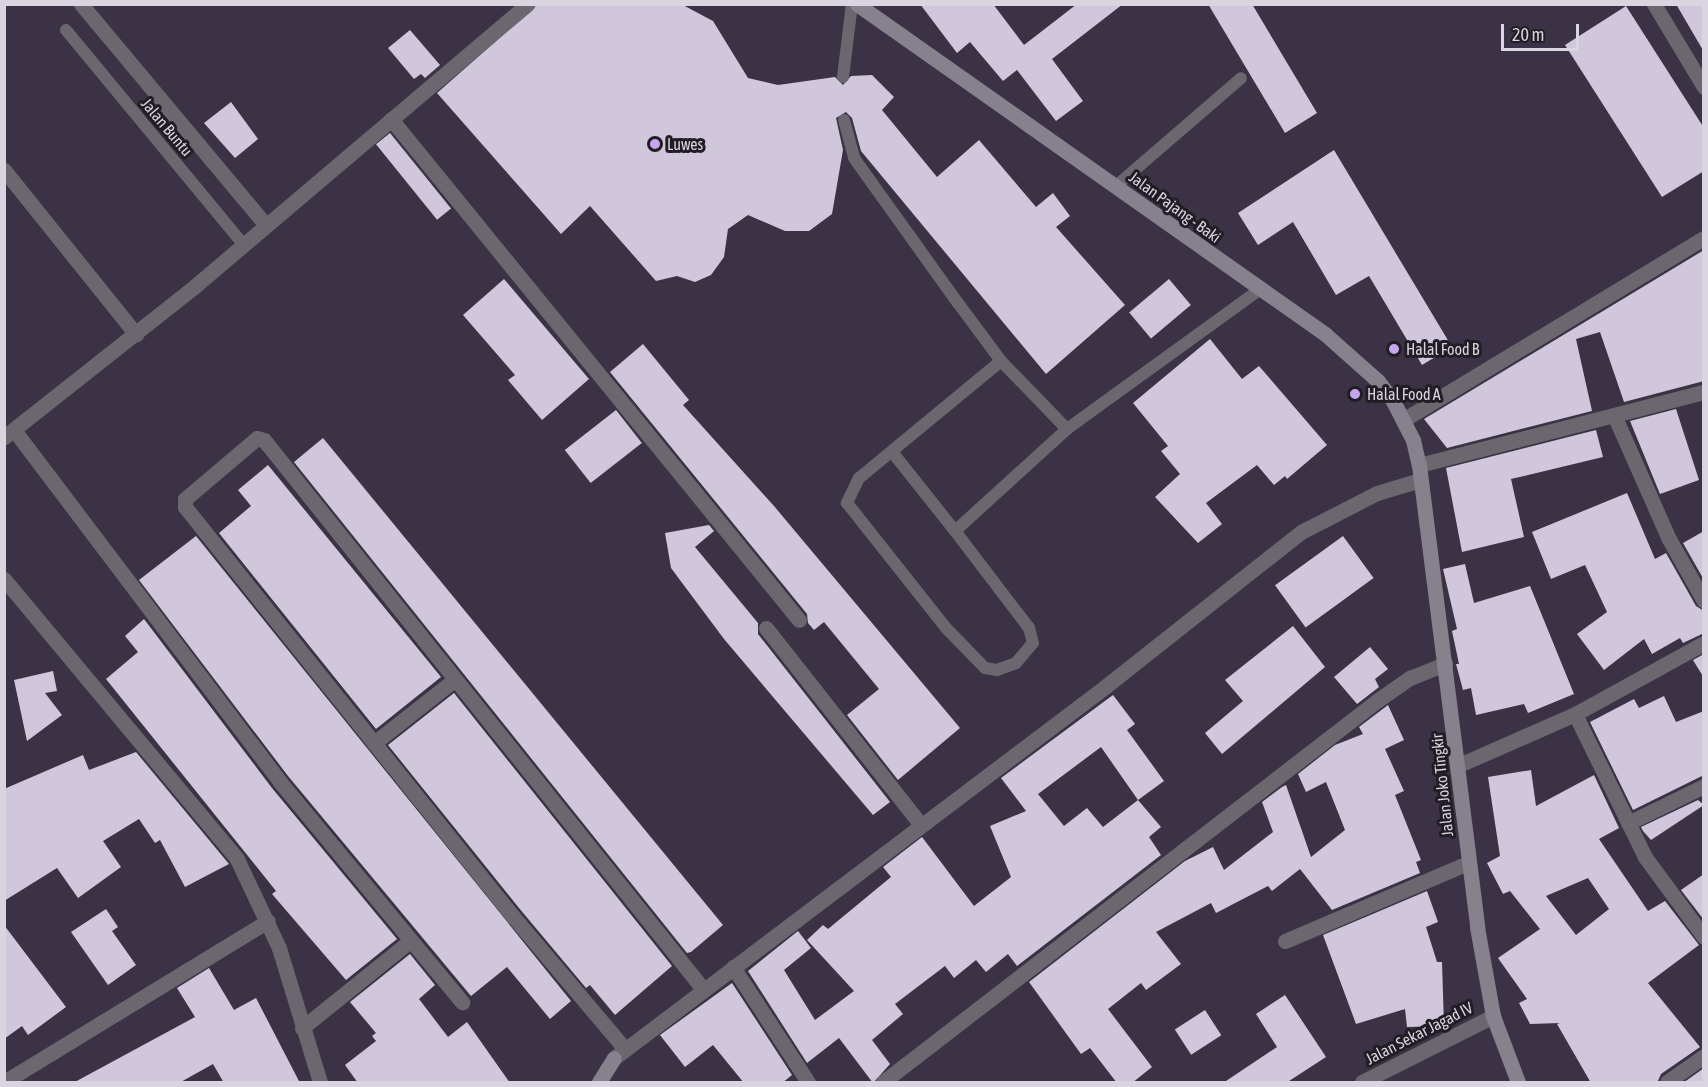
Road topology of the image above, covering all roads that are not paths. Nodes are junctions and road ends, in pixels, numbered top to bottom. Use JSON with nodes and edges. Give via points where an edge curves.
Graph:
{"nodes":[{"id":1,"x":81,"y":4,"type":"edge"},
{"id":2,"x":527,"y":4,"type":"edge"},
{"id":3,"x":852,"y":4,"type":"edge"},
{"id":4,"x":857,"y":4,"type":"edge"},
{"id":5,"x":1654,"y":4,"type":"edge"},
{"id":6,"x":66,"y":30,"type":"dead end"},
{"id":7,"x":843,"y":77,"type":"dead end"},
{"id":8,"x":1241,"y":78,"type":"dead end"},
{"id":9,"x":1704,"y":87,"type":"edge"},
{"id":10,"x":391,"y":119,"type":"junction"},
{"id":11,"x":844,"y":120,"type":"dead end"},
{"id":12,"x":4,"y":170,"type":"edge"},
{"id":13,"x":1116,"y":186,"type":"junction"},
{"id":14,"x":266,"y":225,"type":"junction"},
{"id":15,"x":1704,"y":238,"type":"edge"},
{"id":16,"x":243,"y":244,"type":"junction"},
{"id":17,"x":1259,"y":290,"type":"junction"},
{"id":18,"x":136,"y":334,"type":"junction"},
{"id":19,"x":1001,"y":361,"type":"junction"},
{"id":20,"x":1704,"y":392,"type":"edge"},
{"id":21,"x":1614,"y":415,"type":"junction"},
{"id":22,"x":1403,"y":420,"type":"junction"},
{"id":23,"x":1066,"y":429,"type":"junction"},
{"id":24,"x":9,"y":433,"type":"edge"},
{"id":25,"x":893,"y":453,"type":"junction"},
{"id":26,"x":1419,"y":472,"type":"junction"},
{"id":27,"x":955,"y":531,"type":"junction"},
{"id":28,"x":4,"y":579,"type":"edge"},
{"id":29,"x":1704,"y":601,"type":"edge"},
{"id":30,"x":799,"y":621,"type":"dead end"},
{"id":31,"x":766,"y":628,"type":"dead end"},
{"id":32,"x":1704,"y":643,"type":"edge"},
{"id":33,"x":1445,"y":664,"type":"junction"},
{"id":34,"x":454,"y":680,"type":"junction"},
{"id":35,"x":1575,"y":714,"type":"junction"},
{"id":36,"x":374,"y":743,"type":"junction"},
{"id":37,"x":1459,"y":765,"type":"junction"},
{"id":38,"x":1704,"y":786,"type":"edge"},
{"id":39,"x":1628,"y":823,"type":"junction"},
{"id":40,"x":920,"y":824,"type":"junction"},
{"id":41,"x":1468,"y":863,"type":"junction"},
{"id":42,"x":268,"y":921,"type":"junction"},
{"id":43,"x":1704,"y":937,"type":"edge"},
{"id":44,"x":410,"y":941,"type":"junction"},
{"id":45,"x":1285,"y":941,"type":"dead end"},
{"id":46,"x":733,"y":967,"type":"junction"},
{"id":47,"x":699,"y":984,"type":"junction"},
{"id":48,"x":462,"y":1002,"type":"dead end"},
{"id":49,"x":1493,"y":1016,"type":"junction"},
{"id":50,"x":302,"y":1028,"type":"junction"},
{"id":51,"x":620,"y":1053,"type":"junction"},
{"id":52,"x":1704,"y":1056,"type":"edge"},
{"id":53,"x":4,"y":1082,"type":"edge"},
{"id":54,"x":320,"y":1083,"type":"edge"},
{"id":55,"x":599,"y":1083,"type":"edge"},
{"id":56,"x":808,"y":1083,"type":"edge"},
{"id":57,"x":883,"y":1083,"type":"edge"},
{"id":58,"x":1362,"y":1083,"type":"edge"},
{"id":59,"x":1518,"y":1083,"type":"edge"},
{"id":60,"x":1667,"y":1083,"type":"edge"}],
"edges":[{"from":1,"to":14,"type":"street"},
{"from":2,"to":10,"type":"street"},
{"from":3,"to":7,"type":"lane"},
{"from":4,"to":13,"type":"main road","name":"Jalan Pajang - Baki"},
{"from":5,"to":9,"type":"street"},
{"from":6,"to":16,"type":"lane","name":"Jalan Buntu"},
{"from":8,"to":13,"type":"lane"},
{"from":10,"to":14,"type":"street"},
{"from":10,"to":30,"type":"street"},
{"from":11,"to":19,"type":"lane","via":[[854,158]]},
{"from":12,"to":18,"type":"street"},
{"from":13,"to":17,"type":"main road","name":"Jalan Pajang - Baki"},
{"from":14,"to":16,"type":"street"},
{"from":15,"to":22,"type":"street"},
{"from":16,"to":18,"type":"street"},
{"from":17,"to":22,"type":"main road","name":"Jalan Pajang - Baki","via":[[1325,334],[1378,381]]},
{"from":17,"to":23,"type":"lane"},
{"from":18,"to":24,"type":"street"},
{"from":19,"to":23,"type":"lane"},
{"from":19,"to":25,"type":"lane"},
{"from":20,"to":21,"type":"street"},
{"from":21,"to":26,"type":"street"},
{"from":21,"to":29,"type":"street","via":[[1669,538]]},
{"from":22,"to":26,"type":"main road","name":"Jalan Pajang - Baki"},
{"from":23,"to":27,"type":"lane"},
{"from":24,"to":44,"type":"street","via":[[280,782]]},
{"from":25,"to":27,"type":"lane"},
{"from":25,"to":27,"type":"lane","via":[[859,478],[848,495],[852,512],[976,662],[997,670],[1016,663],[1033,643],[1029,628]]},
{"from":26,"to":33,"type":"main road","name":"Jalan Joko Tingkir"},
{"from":26,"to":40,"type":"street","via":[[1301,532],[1106,686]]},
{"from":28,"to":42,"type":"street","via":[[215,831],[251,882]]},
{"from":31,"to":40,"type":"street"},
{"from":32,"to":35,"type":"street"},
{"from":33,"to":37,"type":"main road","name":"Jalan Joko Tingkir"},
{"from":33,"to":57,"type":"street","via":[[1410,678],[1378,700]]},
{"from":34,"to":36,"type":"street"},
{"from":34,"to":36,"type":"street","via":[[264,440],[257,438],[185,499],[184,504]]},
{"from":34,"to":47,"type":"street"},
{"from":35,"to":37,"type":"street"},
{"from":35,"to":39,"type":"street"},
{"from":36,"to":51,"type":"street"},
{"from":37,"to":41,"type":"main road","name":"Jalan Joko Tingkir"},
{"from":38,"to":39,"type":"street"},
{"from":39,"to":43,"type":"street","via":[[1655,874]]},
{"from":40,"to":46,"type":"street"},
{"from":41,"to":45,"type":"street"},
{"from":41,"to":49,"type":"main road","name":"Jalan Joko Tingkir"},
{"from":42,"to":50,"type":"street"},
{"from":42,"to":53,"type":"street"},
{"from":44,"to":48,"type":"street"},
{"from":44,"to":50,"type":"street"},
{"from":46,"to":47,"type":"street"},
{"from":46,"to":56,"type":"street"},
{"from":47,"to":51,"type":"street"},
{"from":49,"to":58,"type":"street","name":"Jalan Sekar Jagad IV"},
{"from":49,"to":59,"type":"main road","name":"Jalan Joko Tingkir"},
{"from":50,"to":54,"type":"street"},
{"from":51,"to":55,"type":"main road"},
{"from":52,"to":60,"type":"street"}]}
